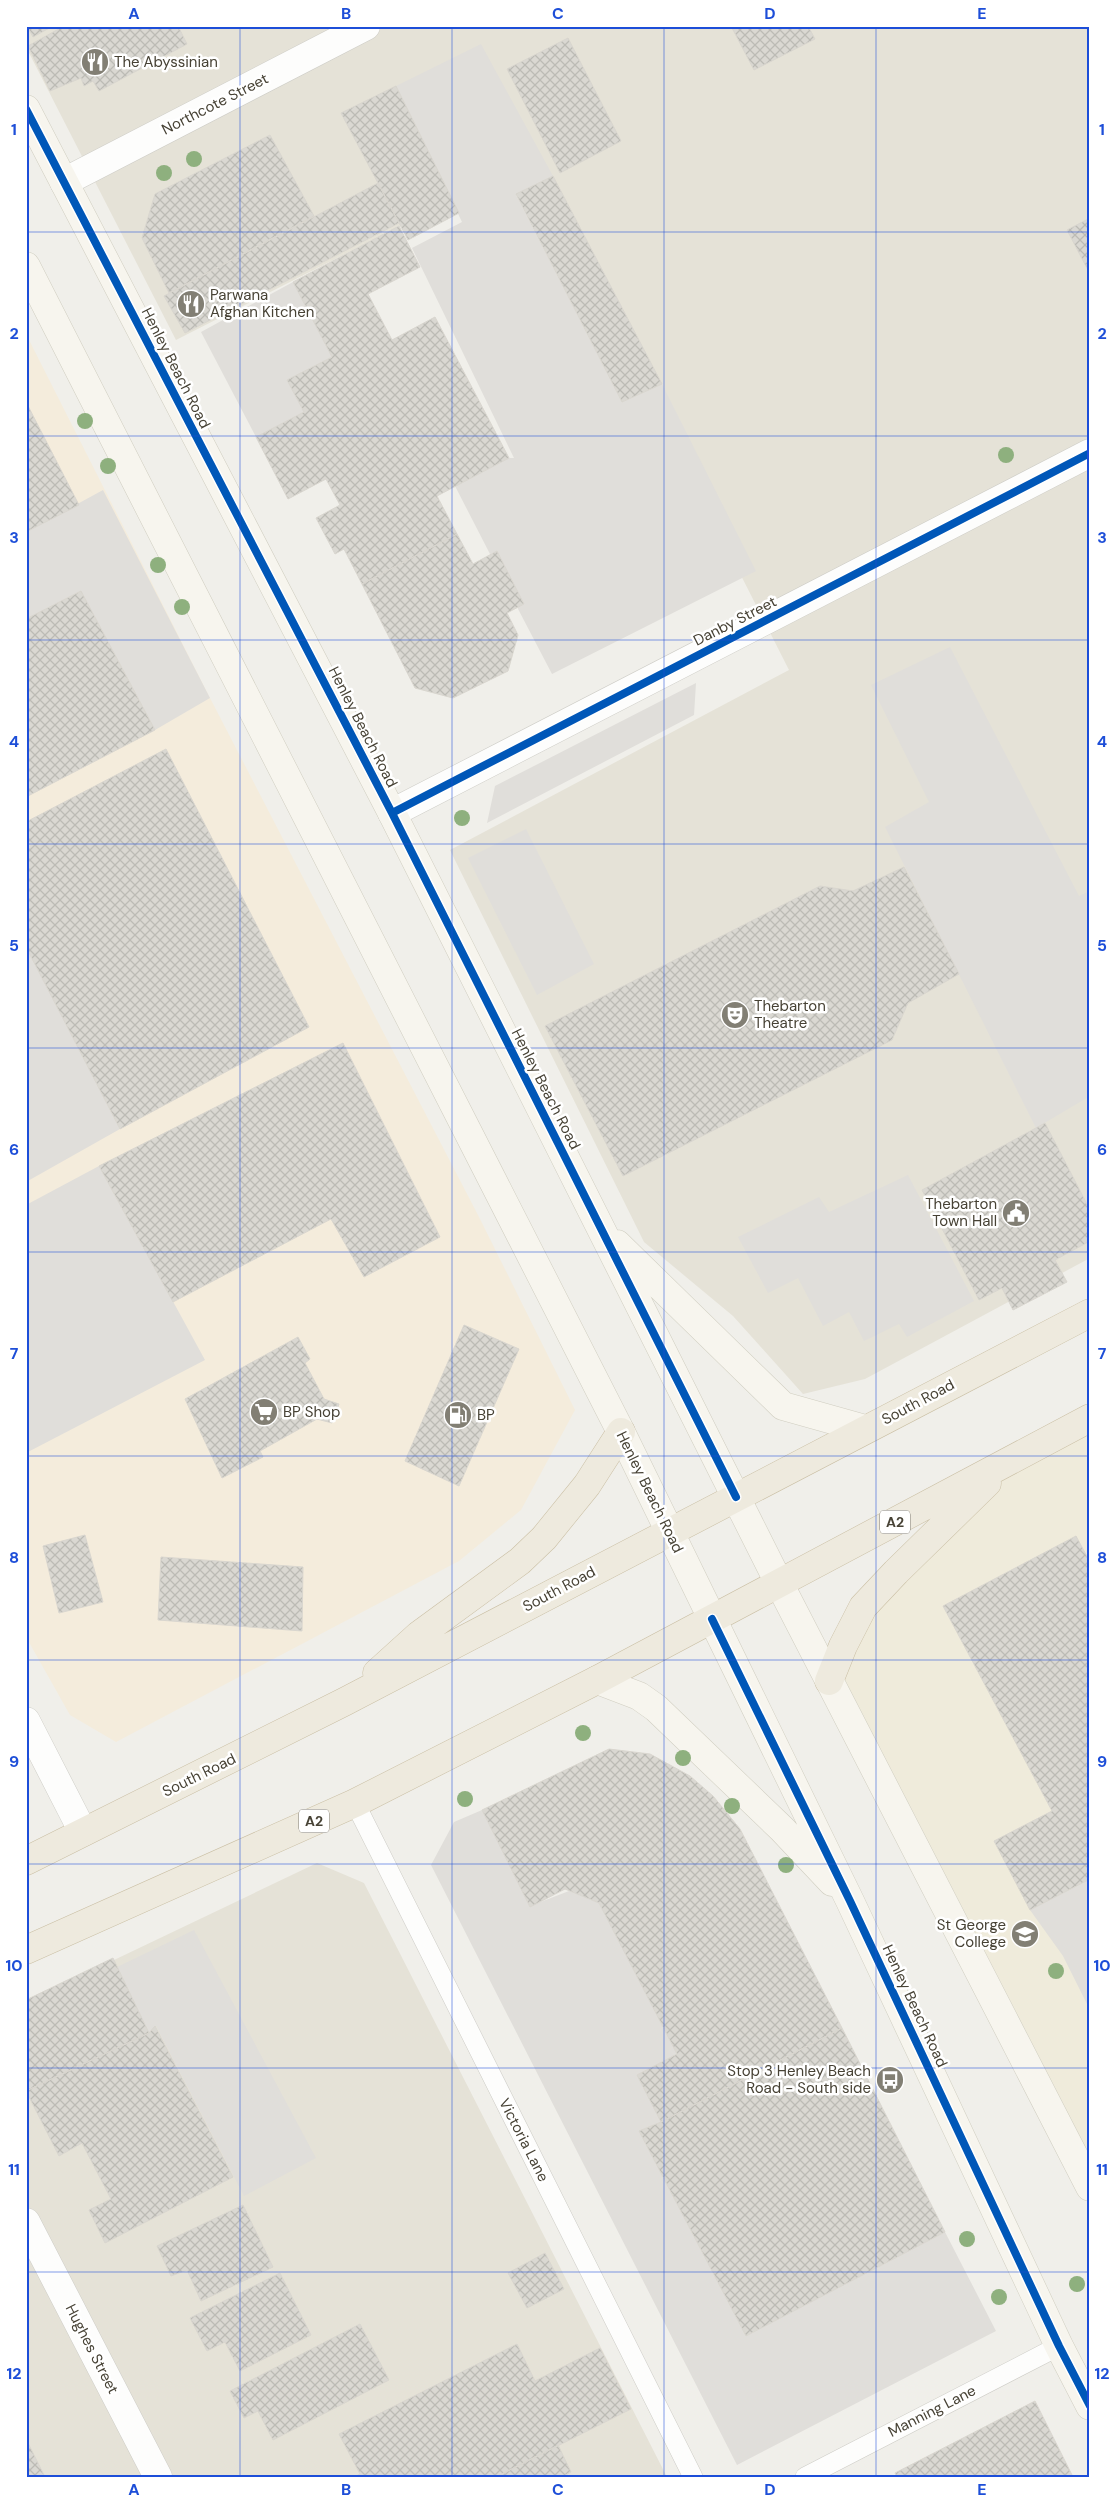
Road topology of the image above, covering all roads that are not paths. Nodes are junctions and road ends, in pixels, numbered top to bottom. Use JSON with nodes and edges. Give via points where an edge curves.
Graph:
{"nodes":[{"id":1,"x":366,"y":26,"type":"edge"},
{"id":2,"x":26,"y":109,"type":"edge"},
{"id":3,"x":64,"y":182,"type":"junction"},
{"id":4,"x":26,"y":266,"type":"edge"},
{"id":5,"x":1090,"y":453,"type":"edge"},
{"id":6,"x":392,"y":813,"type":"junction"},
{"id":7,"x":601,"y":1229,"type":"junction"},
{"id":8,"x":1090,"y":1313,"type":"edge"},
{"id":9,"x":1090,"y":1418,"type":"edge"},
{"id":10,"x":866,"y":1429,"type":"junction"},
{"id":11,"x":621,"y":1432,"type":"junction"},
{"id":12,"x":1010,"y":1461,"type":"junction"},
{"id":13,"x":736,"y":1496,"type":"junction"},
{"id":14,"x":669,"y":1532,"type":"junction"},
{"id":15,"x":780,"y":1583,"type":"junction"},
{"id":16,"x":712,"y":1619,"type":"junction"},
{"id":17,"x":597,"y":1680,"type":"junction"},
{"id":18,"x":829,"y":1681,"type":"junction"},
{"id":19,"x":344,"y":1702,"type":"junction"},
{"id":20,"x":26,"y":1721,"type":"edge"},
{"id":21,"x":355,"y":1803,"type":"junction"},
{"id":22,"x":82,"y":1832,"type":"junction"},
{"id":23,"x":26,"y":1862,"type":"edge"},
{"id":24,"x":850,"y":1901,"type":"junction"},
{"id":25,"x":26,"y":1950,"type":"edge"},
{"id":26,"x":1090,"y":2187,"type":"edge"},
{"id":27,"x":26,"y":2222,"type":"edge"},
{"id":28,"x":1059,"y":2346,"type":"junction"},
{"id":29,"x":1090,"y":2406,"type":"edge"},
{"id":30,"x":158,"y":2477,"type":"edge"},
{"id":31,"x":693,"y":2477,"type":"edge"},
{"id":32,"x":805,"y":2477,"type":"edge"}],
"edges":[{"from":1,"to":3,"type":"street","name":"Northcote Street"},
{"from":2,"to":3,"type":"main road","name":"Henley Beach Road"},
{"from":3,"to":6,"type":"main road","name":"Henley Beach Road"},
{"from":4,"to":11,"type":"main road","name":"Henley Beach Road"},
{"from":5,"to":6,"type":"street","name":"Danby Street"},
{"from":6,"to":7,"type":"main road","name":"Henley Beach Road"},
{"from":7,"to":10,"type":"main road","via":[[783,1406]]},
{"from":7,"to":13,"type":"main road","name":"Henley Beach Road"},
{"from":8,"to":10,"type":"highway","name":"South Road"},
{"from":9,"to":12,"type":"highway","number":"A2"},
{"from":10,"to":13,"type":"highway","name":"South Road"},
{"from":11,"to":14,"type":"main road","name":"Henley Beach Road"},
{"from":11,"to":19,"type":"highway","via":[[587,1486],[544,1538],[520,1561],[419,1635]]},
{"from":12,"to":15,"type":"highway","number":"A2"},
{"from":12,"to":18,"type":"highway","via":[[864,1607]]},
{"from":13,"to":14,"type":"highway","name":"South Road"},
{"from":13,"to":15,"type":"main road","name":"Henley Beach Road"},
{"from":14,"to":16,"type":"main road","name":"Henley Beach Road"},
{"from":14,"to":19,"type":"highway","name":"South Road"},
{"from":15,"to":16,"type":"highway","number":"A2"},
{"from":15,"to":18,"type":"main road","name":"Henley Beach Road"},
{"from":16,"to":17,"type":"highway","number":"A2"},
{"from":16,"to":24,"type":"main road","name":"Henley Beach Road"},
{"from":17,"to":21,"type":"highway","number":"A2"},
{"from":17,"to":24,"type":"main road","via":[[639,1696],[656,1708],[782,1829]]},
{"from":18,"to":26,"type":"main road","name":"Henley Beach Road"},
{"from":19,"to":22,"type":"highway","name":"South Road"},
{"from":20,"to":22,"type":"street"},
{"from":21,"to":25,"type":"highway","number":"A2"},
{"from":21,"to":31,"type":"lane","name":"Victoria Lane"},
{"from":22,"to":23,"type":"highway","name":"South Road"},
{"from":24,"to":28,"type":"main road","name":"Henley Beach Road"},
{"from":27,"to":30,"type":"street","name":"Hughes Street"},
{"from":28,"to":29,"type":"main road","name":"Henley Beach Road"},
{"from":28,"to":32,"type":"lane","name":"Manning Lane"}]}
